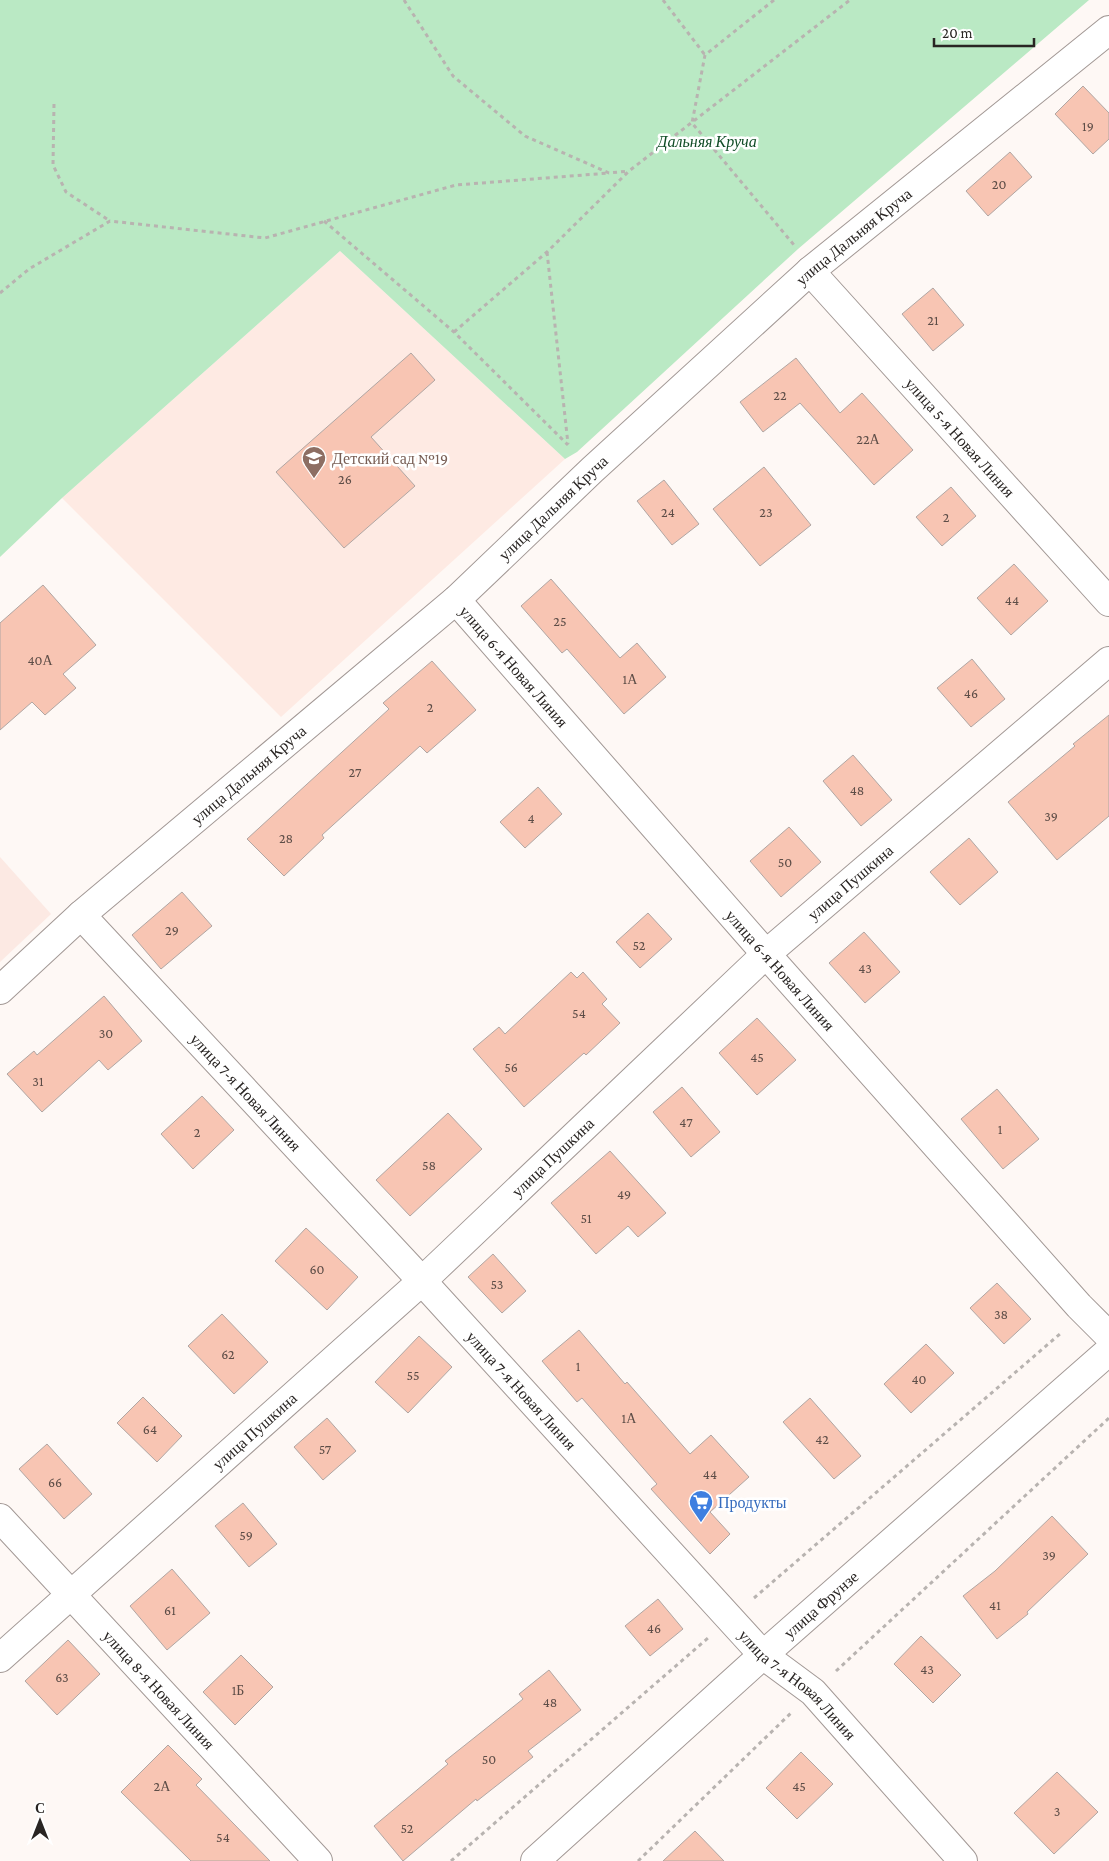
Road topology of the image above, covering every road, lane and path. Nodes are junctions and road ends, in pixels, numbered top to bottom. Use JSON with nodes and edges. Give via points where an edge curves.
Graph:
{"nodes":[{"id":1,"x":404,"y":0,"type":"edge"},
{"id":2,"x":663,"y":0,"type":"edge"},
{"id":3,"x":774,"y":0,"type":"edge"},
{"id":4,"x":850,"y":0,"type":"edge"},
{"id":5,"x":1109,"y":30,"type":"edge"},
{"id":6,"x":705,"y":55,"type":"junction"},
{"id":7,"x":54,"y":104,"type":"dead end"},
{"id":8,"x":692,"y":124,"type":"junction"},
{"id":9,"x":629,"y":171,"type":"junction"},
{"id":10,"x":609,"y":173,"type":"junction"},
{"id":11,"x":110,"y":221,"type":"junction"},
{"id":12,"x":323,"y":221,"type":"junction"},
{"id":13,"x":547,"y":252,"type":"junction"},
{"id":14,"x":810,"y":271,"type":"junction"},
{"id":15,"x":0,"y":293,"type":"edge"},
{"id":16,"x":454,"y":332,"type":"junction"},
{"id":17,"x":568,"y":445,"type":"junction"},
{"id":18,"x":592,"y":470,"type":"junction"},
{"id":19,"x":456,"y":600,"type":"junction"},
{"id":20,"x":1109,"y":602,"type":"edge"},
{"id":21,"x":1109,"y":661,"type":"edge"},
{"id":22,"x":81,"y":915,"type":"junction"},
{"id":23,"x":766,"y":954,"type":"junction"},
{"id":24,"x":0,"y":990,"type":"edge"},
{"id":25,"x":422,"y":1281,"type":"junction"},
{"id":26,"x":1085,"y":1312,"type":"junction"},
{"id":27,"x":1109,"y":1336,"type":"edge"},
{"id":28,"x":1109,"y":1351,"type":"edge"},
{"id":29,"x":1109,"y":1418,"type":"edge"},
{"id":30,"x":0,"y":1518,"type":"edge"},
{"id":31,"x":72,"y":1594,"type":"junction"},
{"id":32,"x":730,"y":1619,"type":"junction"},
{"id":33,"x":762,"y":1655,"type":"junction"},
{"id":34,"x":0,"y":1658,"type":"edge"},
{"id":35,"x":813,"y":1692,"type":"junction"},
{"id":36,"x":318,"y":1861,"type":"edge"},
{"id":37,"x":451,"y":1861,"type":"edge"},
{"id":38,"x":535,"y":1861,"type":"edge"},
{"id":39,"x":638,"y":1861,"type":"edge"},
{"id":40,"x":963,"y":1861,"type":"edge"}],
"edges":[{"from":1,"to":10,"type":"path","via":[[460,82],[525,136]]},
{"from":2,"to":6,"type":"path"},
{"from":3,"to":6,"type":"path"},
{"from":4,"to":8,"type":"path"},
{"from":5,"to":14,"type":"street","name":"улица Дальняя Круча"},
{"from":6,"to":8,"type":"path"},
{"from":7,"to":11,"type":"path","via":[[53,164],[66,192]]},
{"from":8,"to":9,"type":"path"},
{"from":8,"to":14,"type":"path","via":[[798,249]]},
{"from":9,"to":10,"type":"path"},
{"from":9,"to":13,"type":"path"},
{"from":10,"to":12,"type":"path","via":[[456,184]]},
{"from":11,"to":12,"type":"path","via":[[265,238]]},
{"from":11,"to":15,"type":"path","via":[[29,269]]},
{"from":12,"to":16,"type":"path"},
{"from":13,"to":16,"type":"path"},
{"from":13,"to":17,"type":"path"},
{"from":14,"to":18,"type":"street","name":"улица Дальняя Круча"},
{"from":14,"to":20,"type":"street","name":"улица 5-я Новая Линия"},
{"from":16,"to":17,"type":"path"},
{"from":17,"to":18,"type":"path"},
{"from":18,"to":19,"type":"street","name":"улица Дальняя Круча"},
{"from":19,"to":22,"type":"street","name":"улица Дальняя Круча"},
{"from":19,"to":23,"type":"street","name":"улица 6-я Новая Линия"},
{"from":21,"to":23,"type":"street","name":"улица Пушкина"},
{"from":22,"to":24,"type":"street","name":"улица Дальняя Круча"},
{"from":22,"to":25,"type":"street","name":"улица 7-я Новая Линия"},
{"from":23,"to":25,"type":"street","name":"улица Пушкина"},
{"from":23,"to":26,"type":"street","name":"улица 6-я Новая Линия"},
{"from":25,"to":31,"type":"street","name":"улица Пушкина"},
{"from":25,"to":32,"type":"street","name":"улица 7-я Новая Линия"},
{"from":26,"to":27,"type":"street","name":"улица 6-я Новая Линия"},
{"from":26,"to":32,"type":"path"},
{"from":28,"to":33,"type":"street","name":"улица Фрунзе"},
{"from":29,"to":35,"type":"path"},
{"from":30,"to":31,"type":"street","name":"улица 8-я Новая Линия"},
{"from":31,"to":34,"type":"street","name":"улица Пушкина"},
{"from":31,"to":36,"type":"street","name":"улица 8-я Новая Линия"},
{"from":32,"to":33,"type":"street","name":"улица 7-я Новая Линия"},
{"from":32,"to":37,"type":"path"},
{"from":33,"to":35,"type":"street","name":"улица 7-я Новая Линия"},
{"from":33,"to":38,"type":"street","name":"улица Фрунзе"},
{"from":35,"to":39,"type":"path"},
{"from":35,"to":40,"type":"street","name":"улица 7-я Новая Линия"}]}
